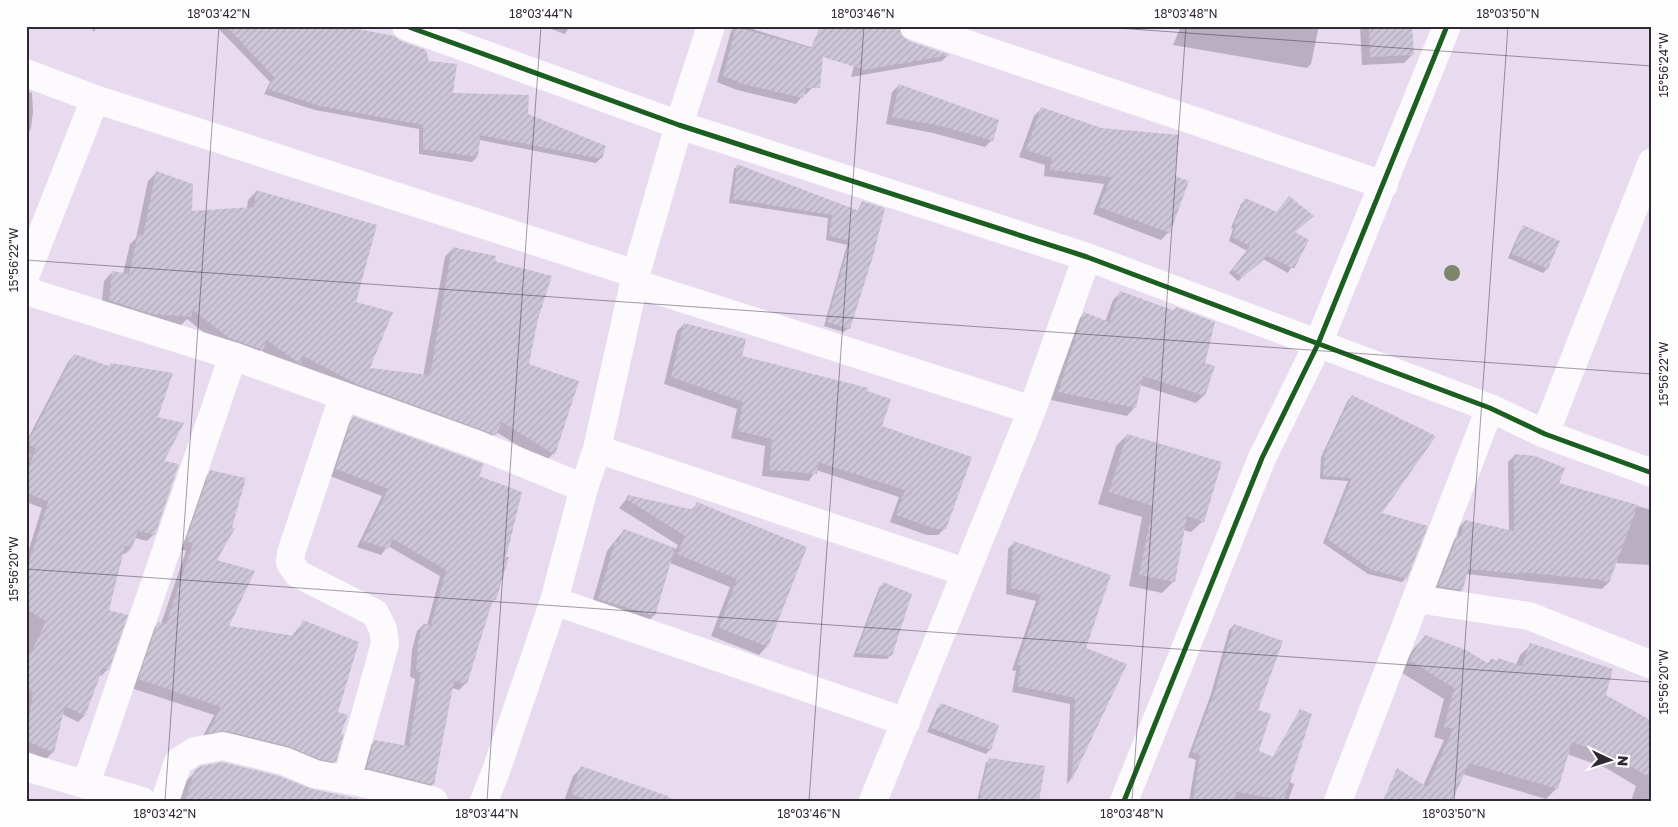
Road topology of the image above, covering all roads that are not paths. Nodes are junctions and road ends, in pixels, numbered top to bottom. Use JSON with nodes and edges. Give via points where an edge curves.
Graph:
{"nodes":[{"id":1,"x":406,"y":26,"type":"edge"},
{"id":2,"x":712,"y":26,"type":"edge"},
{"id":3,"x":914,"y":26,"type":"edge"},
{"id":4,"x":1447,"y":26,"type":"edge"},
{"id":5,"x":26,"y":73,"type":"edge"},
{"id":6,"x":95,"y":99,"type":"junction"},
{"id":7,"x":679,"y":125,"type":"junction"},
{"id":8,"x":1650,"y":172,"type":"edge"},
{"id":9,"x":1384,"y":184,"type":"junction"},
{"id":10,"x":1087,"y":257,"type":"junction"},
{"id":11,"x":26,"y":274,"type":"edge"},
{"id":12,"x":635,"y":278,"type":"junction"},
{"id":13,"x":26,"y":292,"type":"edge"},
{"id":14,"x":1318,"y":344,"type":"junction"},
{"id":15,"x":233,"y":356,"type":"junction"},
{"id":16,"x":343,"y":397,"type":"junction"},
{"id":17,"x":1490,"y":408,"type":"junction"},
{"id":18,"x":1032,"y":410,"type":"junction"},
{"id":19,"x":1546,"y":434,"type":"junction"},
{"id":20,"x":597,"y":449,"type":"junction"},
{"id":21,"x":1652,"y":473,"type":"edge"},
{"id":22,"x":584,"y":488,"type":"junction"},
{"id":23,"x":965,"y":572,"type":"junction"},
{"id":24,"x":1417,"y":599,"type":"junction"},
{"id":25,"x":554,"y":601,"type":"junction"},
{"id":26,"x":1652,"y":665,"type":"edge"},
{"id":27,"x":906,"y":722,"type":"junction"},
{"id":28,"x":26,"y":767,"type":"edge"},
{"id":29,"x":347,"y":780,"type":"junction"},
{"id":30,"x":86,"y":784,"type":"junction"},
{"id":31,"x":142,"y":801,"type":"edge"},
{"id":32,"x":165,"y":801,"type":"edge"},
{"id":33,"x":434,"y":801,"type":"edge"},
{"id":34,"x":484,"y":801,"type":"edge"},
{"id":35,"x":873,"y":801,"type":"edge"},
{"id":36,"x":1124,"y":801,"type":"edge"},
{"id":37,"x":1338,"y":801,"type":"edge"}],
"edges":[{"from":1,"to":7,"type":"street"},
{"from":2,"to":7,"type":"street"},
{"from":3,"to":9,"type":"street"},
{"from":4,"to":9,"type":"street"},
{"from":5,"to":6,"type":"street"},
{"from":6,"to":11,"type":"street"},
{"from":6,"to":12,"type":"street"},
{"from":7,"to":10,"type":"street"},
{"from":7,"to":12,"type":"street"},
{"from":8,"to":19,"type":"street"},
{"from":9,"to":14,"type":"street"},
{"from":10,"to":14,"type":"street"},
{"from":10,"to":18,"type":"street"},
{"from":12,"to":18,"type":"street"},
{"from":12,"to":20,"type":"street"},
{"from":13,"to":15,"type":"street"},
{"from":14,"to":17,"type":"street"},
{"from":14,"to":36,"type":"street","via":[[1262,458]]},
{"from":15,"to":16,"type":"street"},
{"from":15,"to":30,"type":"street"},
{"from":16,"to":22,"type":"street","via":[[476,444]]},
{"from":16,"to":29,"type":"street","via":[[290,563],[298,574],[375,613],[383,629],[385,644]]},
{"from":17,"to":19,"type":"street"},
{"from":17,"to":24,"type":"street"},
{"from":18,"to":23,"type":"street"},
{"from":19,"to":21,"type":"street"},
{"from":20,"to":22,"type":"street"},
{"from":20,"to":23,"type":"street"},
{"from":22,"to":25,"type":"street"},
{"from":23,"to":27,"type":"street"},
{"from":24,"to":26,"type":"street","via":[[1529,616]]},
{"from":24,"to":37,"type":"street"},
{"from":25,"to":27,"type":"street"},
{"from":25,"to":34,"type":"street"},
{"from":27,"to":35,"type":"street"},
{"from":28,"to":30,"type":"street"},
{"from":29,"to":32,"type":"street","via":[[315,774],[284,762],[222,746],[195,751],[178,762]]},
{"from":29,"to":33,"type":"street"},
{"from":30,"to":31,"type":"street"}]}
